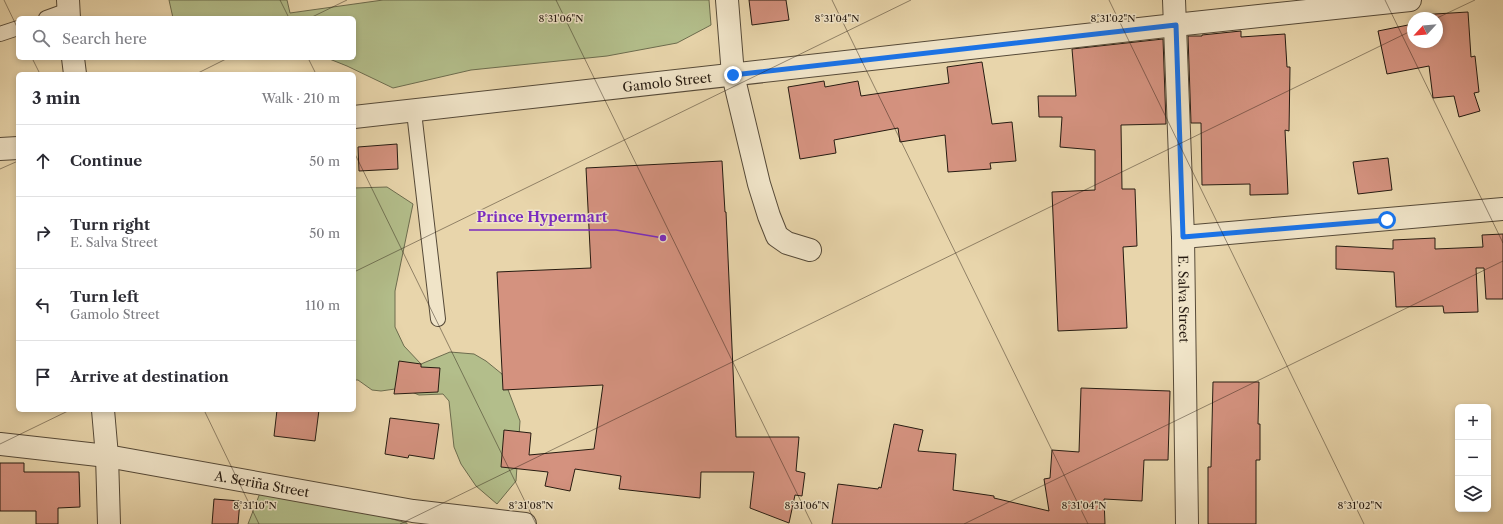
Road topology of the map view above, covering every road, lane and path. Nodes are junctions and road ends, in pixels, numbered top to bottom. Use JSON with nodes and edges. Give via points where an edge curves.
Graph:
{"nodes":[{"id":1,"x":727,"y":0,"type":"edge"},
{"id":2,"x":1174,"y":0,"type":"edge"},
{"id":3,"x":1410,"y":0,"type":"edge"},
{"id":4,"x":68,"y":9,"type":"edge"},
{"id":5,"x":51,"y":16,"type":"edge"},
{"id":6,"x":1176,"y":25,"type":"junction"},
{"id":7,"x":16,"y":29,"type":"edge"},
{"id":8,"x":0,"y":34,"type":"edge"},
{"id":9,"x":73,"y":60,"type":"edge"},
{"id":10,"x":75,"y":72,"type":"edge"},
{"id":11,"x":733,"y":75,"type":"junction"},
{"id":12,"x":414,"y":112,"type":"junction"},
{"id":13,"x":356,"y":117,"type":"edge"},
{"id":14,"x":16,"y":148,"type":"edge"},
{"id":15,"x":0,"y":149,"type":"edge"},
{"id":16,"x":1503,"y":209,"type":"edge"},
{"id":17,"x":1183,"y":237,"type":"junction"},
{"id":18,"x":810,"y":250,"type":"dead end"},
{"id":19,"x":438,"y":319,"type":"dead end"},
{"id":20,"x":103,"y":412,"type":"edge"},
{"id":21,"x":0,"y":444,"type":"edge"},
{"id":22,"x":107,"y":456,"type":"junction"},
{"id":23,"x":413,"y":517,"type":"edge"},
{"id":24,"x":109,"y":524,"type":"edge"},
{"id":25,"x":525,"y":524,"type":"edge"},
{"id":26,"x":1187,"y":524,"type":"edge"}],
"edges":[{"from":1,"to":11,"type":"street"},
{"from":2,"to":6,"type":"street","name":"E. Salva Street"},
{"from":3,"to":6,"type":"street","name":"Gamolo Street"},
{"from":4,"to":5,"type":"lane"},
{"from":6,"to":11,"type":"street","name":"Gamolo Street"},
{"from":6,"to":17,"type":"street","name":"E. Salva Street"},
{"from":7,"to":8,"type":"lane"},
{"from":9,"to":10,"type":"street"},
{"from":11,"to":12,"type":"street","name":"Gamolo Street"},
{"from":11,"to":18,"type":"street","via":[[759,184],[777,236],[787,243]]},
{"from":12,"to":13,"type":"street","name":"Gamolo Street"},
{"from":12,"to":19,"type":"lane"},
{"from":14,"to":15,"type":"street"},
{"from":16,"to":17,"type":"street"},
{"from":17,"to":26,"type":"street","name":"E. Salva Street"},
{"from":20,"to":22,"type":"street"},
{"from":21,"to":22,"type":"street","name":"A. Seriña Street"},
{"from":22,"to":23,"type":"street","name":"A. Seriña Street"},
{"from":22,"to":24,"type":"street"},
{"from":23,"to":25,"type":"street","name":"A. Seriña Street"}]}
